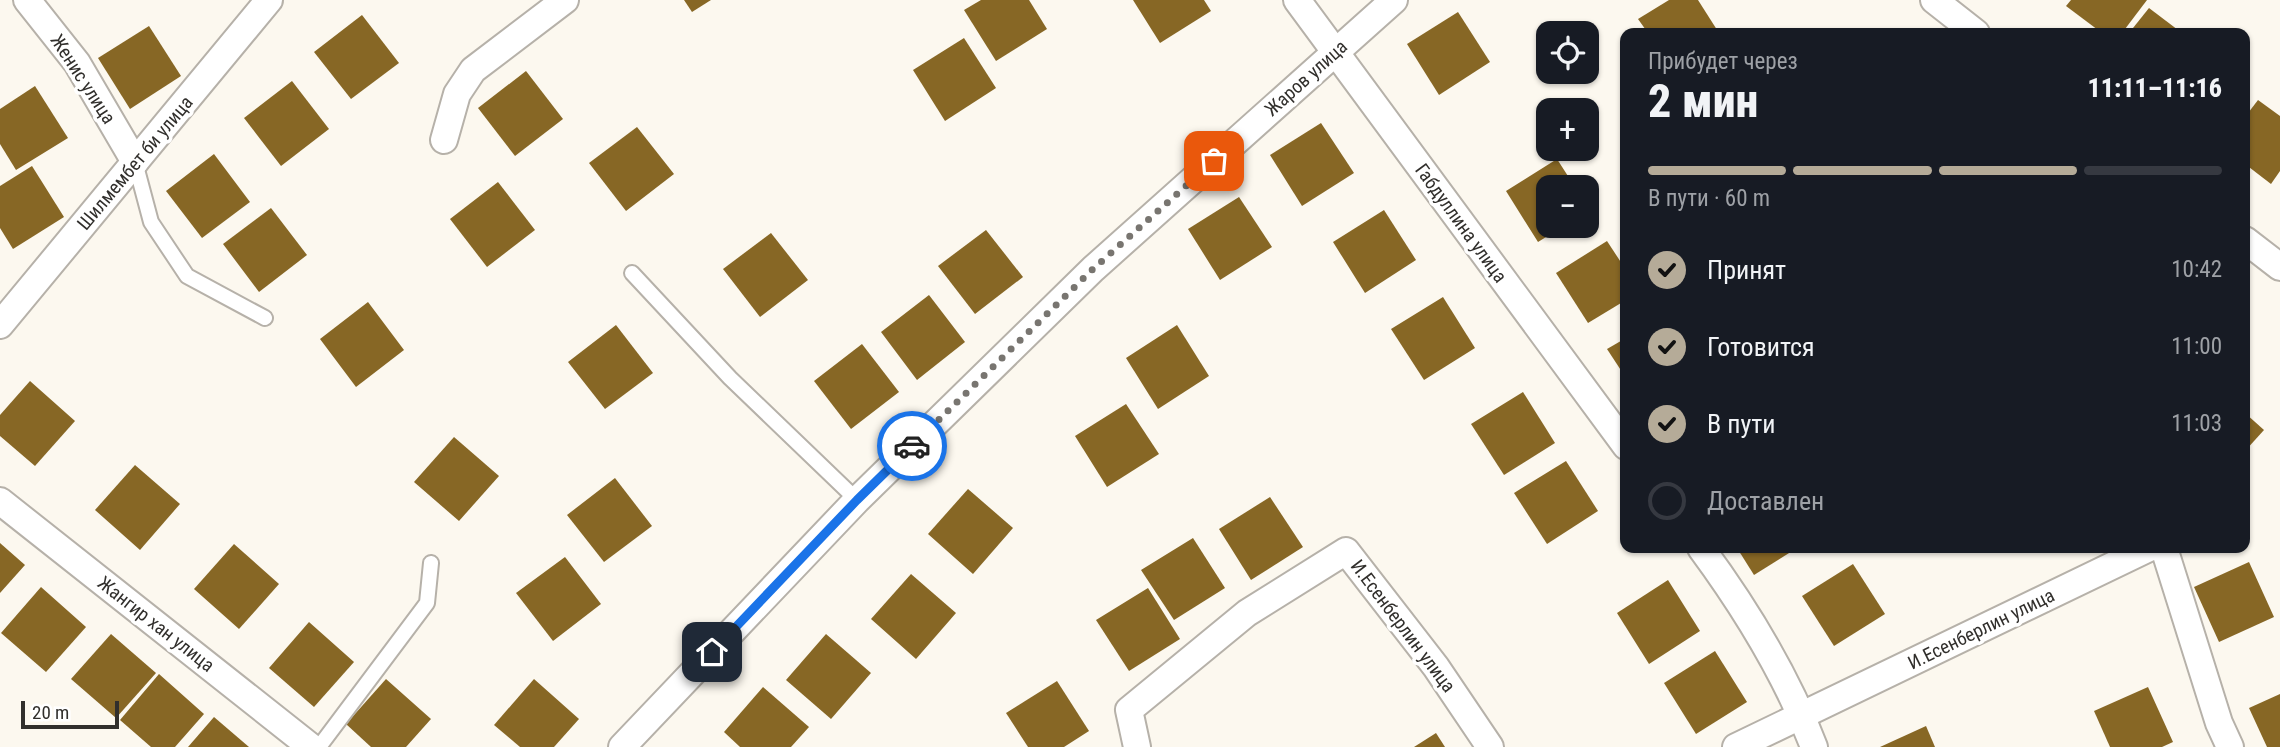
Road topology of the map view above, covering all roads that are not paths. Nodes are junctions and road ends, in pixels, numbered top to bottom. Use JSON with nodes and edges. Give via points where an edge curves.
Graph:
{"nodes":[{"id":1,"x":27,"y":0,"type":"edge"},
{"id":2,"x":270,"y":0,"type":"edge"},
{"id":3,"x":565,"y":0,"type":"edge"},
{"id":4,"x":1297,"y":0,"type":"edge"},
{"id":5,"x":1394,"y":0,"type":"edge"},
{"id":6,"x":1948,"y":15,"type":"edge"},
{"id":7,"x":1968,"y":28,"type":"edge"},
{"id":8,"x":1335,"y":52,"type":"junction"},
{"id":9,"x":444,"y":140,"type":"dead end"},
{"id":10,"x":135,"y":162,"type":"junction"},
{"id":11,"x":2250,"y":244,"type":"edge"},
{"id":12,"x":2280,"y":267,"type":"edge"},
{"id":13,"x":632,"y":273,"type":"dead end"},
{"id":14,"x":265,"y":318,"type":"dead end"},
{"id":15,"x":0,"y":326,"type":"edge"},
{"id":16,"x":1620,"y":438,"type":"edge"},
{"id":17,"x":857,"y":500,"type":"junction"},
{"id":18,"x":0,"y":501,"type":"edge"},
{"id":19,"x":1705,"y":553,"type":"edge"},
{"id":20,"x":2139,"y":553,"type":"edge"},
{"id":21,"x":2166,"y":553,"type":"edge"},
{"id":22,"x":431,"y":563,"type":"dead end"},
{"id":23,"x":1802,"y":715,"type":"junction"},
{"id":24,"x":311,"y":747,"type":"edge"},
{"id":25,"x":319,"y":747,"type":"edge"},
{"id":26,"x":622,"y":747,"type":"edge"},
{"id":27,"x":1137,"y":747,"type":"edge"},
{"id":28,"x":1490,"y":747,"type":"edge"},
{"id":29,"x":1736,"y":747,"type":"edge"},
{"id":30,"x":1814,"y":747,"type":"edge"},
{"id":31,"x":2230,"y":747,"type":"edge"}],
"edges":[{"from":1,"to":10,"type":"street","name":"Женис улица","via":[[77,63]]},
{"from":2,"to":10,"type":"street","name":"Шилмембет би улица"},
{"from":3,"to":9,"type":"street","via":[[473,70],[457,93]]},
{"from":4,"to":8,"type":"street","name":"Габдуллина улица"},
{"from":5,"to":8,"type":"street","name":"Жаров улица"},
{"from":6,"to":7,"type":"street"},
{"from":8,"to":16,"type":"street","name":"Габдуллина улица"},
{"from":8,"to":17,"type":"street","name":"Жаров улица","via":[[1093,269]]},
{"from":10,"to":14,"type":"lane","via":[[151,222],[187,276]]},
{"from":10,"to":15,"type":"street","name":"Шилмембет би улица"},
{"from":11,"to":12,"type":"street"},
{"from":13,"to":17,"type":"lane","via":[[730,379]]},
{"from":17,"to":26,"type":"street","name":"Жаров улица"},
{"from":18,"to":24,"type":"street","name":"Жангир хан улица"},
{"from":19,"to":23,"type":"street","via":[[1737,596]]},
{"from":20,"to":23,"type":"street","name":"И.Есенберлин улица"},
{"from":21,"to":31,"type":"street","via":[[2218,723]]},
{"from":22,"to":25,"type":"lane","via":[[427,603]]},
{"from":23,"to":29,"type":"street","name":"И.Есенберлин улица"},
{"from":23,"to":30,"type":"street"},
{"from":27,"to":28,"type":"street","name":"И.Есенберлин улица","via":[[1129,710],[1247,613],[1346,551],[1436,667]]}]}
